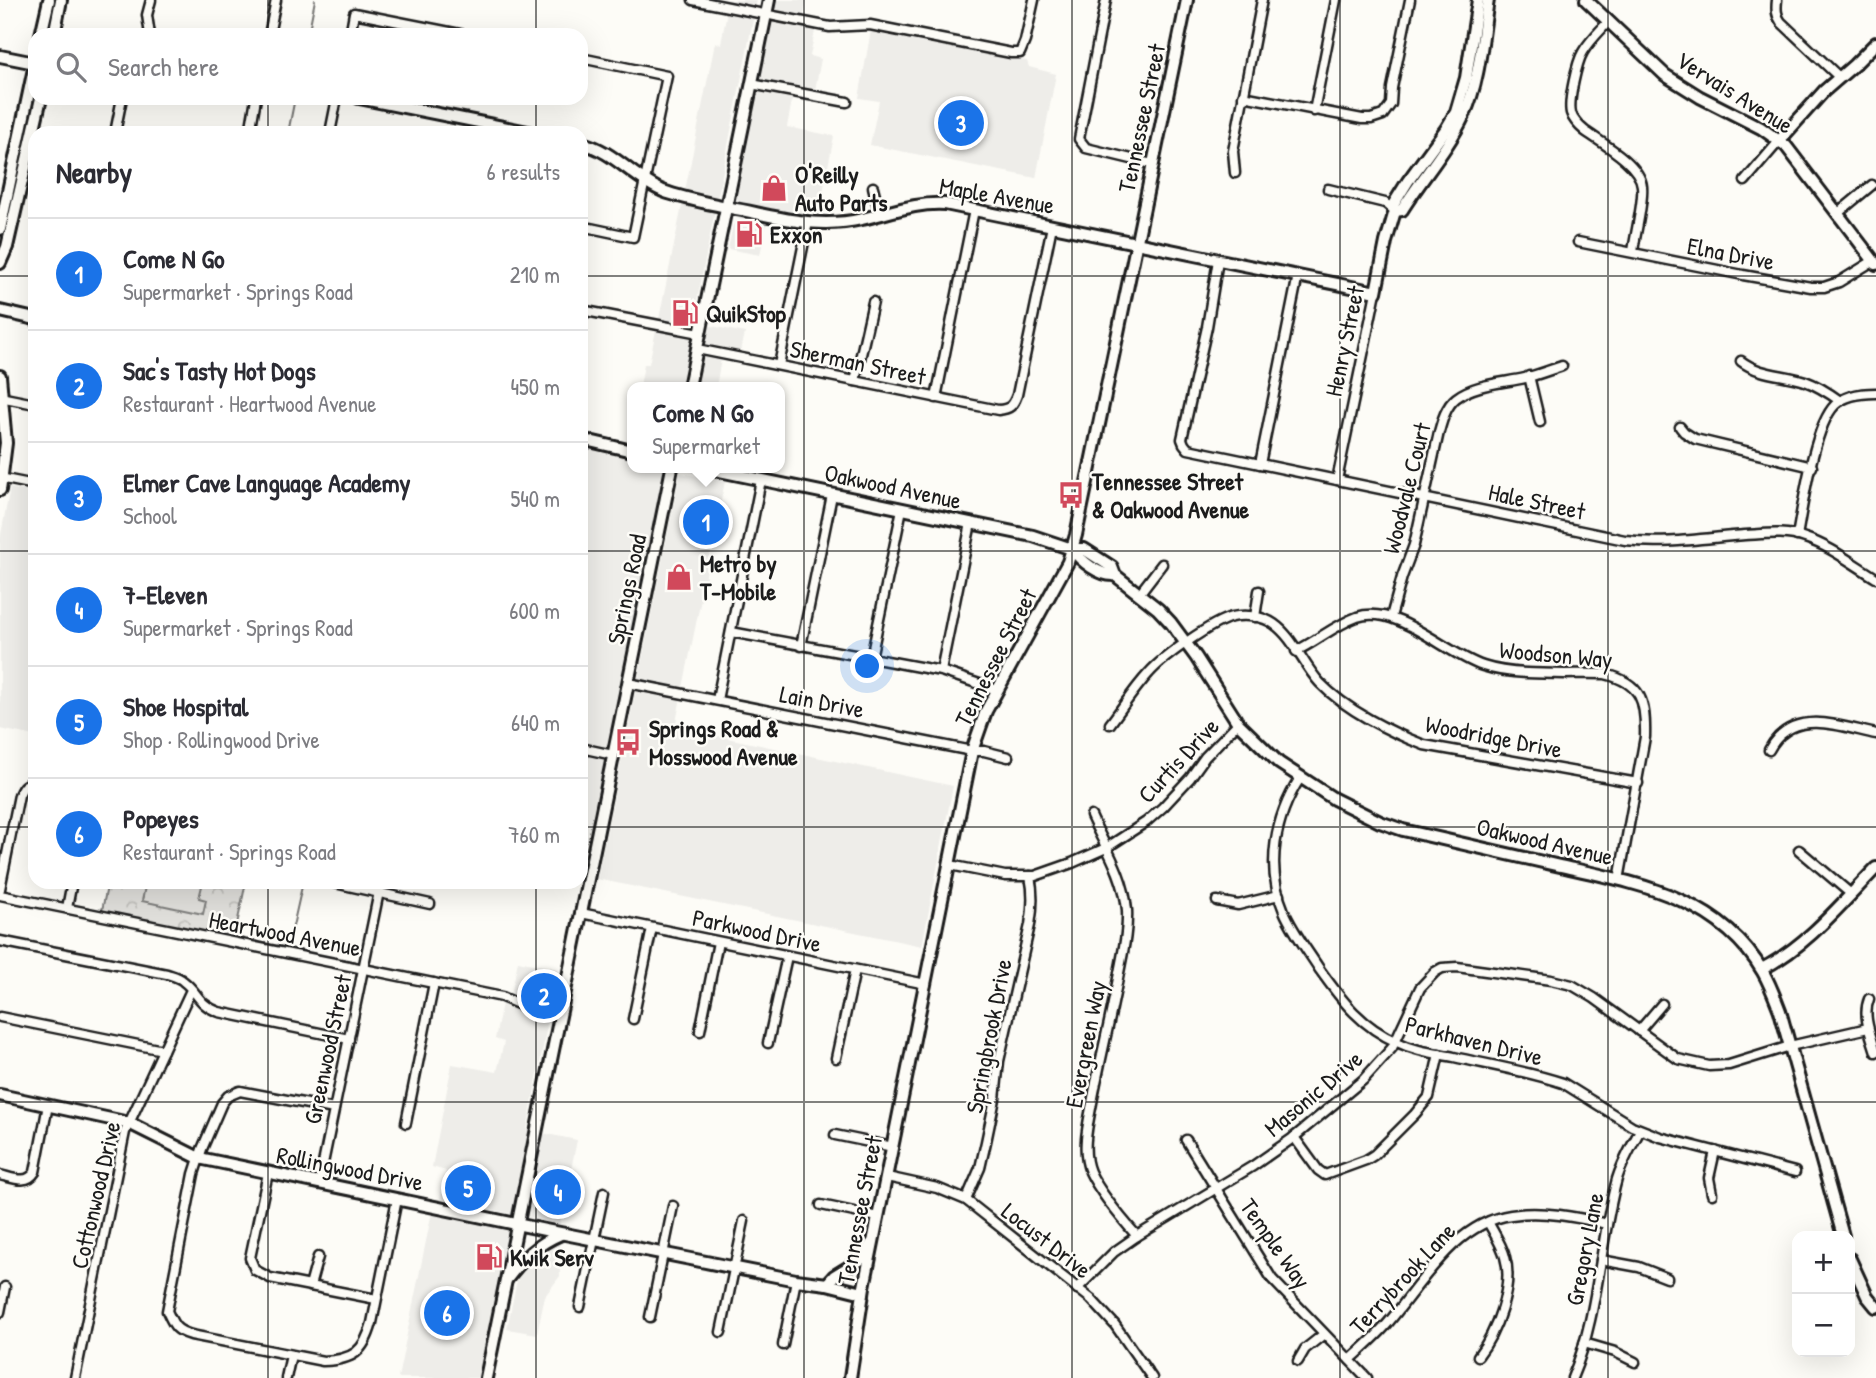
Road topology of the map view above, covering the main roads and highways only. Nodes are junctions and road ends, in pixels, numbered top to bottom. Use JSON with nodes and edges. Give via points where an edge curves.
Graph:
{"nodes":[{"id":1,"x":49,"y":0,"type":"edge"},
{"id":2,"x":61,"y":0,"type":"edge"},
{"id":3,"x":769,"y":0,"type":"edge"},
{"id":4,"x":1187,"y":0,"type":"edge"},
{"id":5,"x":1478,"y":0,"type":"edge"},
{"id":6,"x":1488,"y":0,"type":"edge"},
{"id":7,"x":1587,"y":0,"type":"edge"},
{"id":8,"x":43,"y":28,"type":"edge"},
{"id":9,"x":55,"y":28,"type":"edge"},
{"id":10,"x":1876,"y":43,"type":"edge"},
{"id":11,"x":0,"y":56,"type":"edge"},
{"id":12,"x":28,"y":62,"type":"edge"},
{"id":13,"x":28,"y":96,"type":"edge"},
{"id":14,"x":39,"y":105,"type":"edge"},
{"id":15,"x":394,"y":105,"type":"edge"},
{"id":16,"x":35,"y":126,"type":"edge"},
{"id":17,"x":498,"y":126,"type":"edge"},
{"id":18,"x":1780,"y":141,"type":"junction"},
{"id":19,"x":588,"y":146,"type":"edge"},
{"id":20,"x":28,"y":157,"type":"edge"},
{"id":21,"x":726,"y":206,"type":"junction"},
{"id":22,"x":1395,"y":211,"type":"junction"},
{"id":23,"x":0,"y":229,"type":"edge"},
{"id":24,"x":1135,"y":243,"type":"junction"},
{"id":25,"x":1875,"y":262,"type":"edge"},
{"id":26,"x":0,"y":263,"type":"edge"},
{"id":27,"x":1376,"y":292,"type":"joint"},
{"id":28,"x":0,"y":311,"type":"edge"},
{"id":29,"x":28,"y":317,"type":"edge"},
{"id":30,"x":0,"y":376,"type":"edge"},
{"id":31,"x":690,"y":382,"type":"edge"},
{"id":32,"x":1,"y":397,"type":"edge"},
{"id":33,"x":588,"y":441,"type":"edge"},
{"id":34,"x":627,"y":450,"type":"edge"},
{"id":35,"x":671,"y":473,"type":"edge"},
{"id":36,"x":728,"y":473,"type":"edge"},
{"id":37,"x":1,"y":478,"type":"edge"},
{"id":38,"x":0,"y":490,"type":"edge"},
{"id":39,"x":1072,"y":548,"type":"junction"},
{"id":40,"x":588,"y":854,"type":"edge"},
{"id":41,"x":1876,"y":868,"type":"edge"},
{"id":42,"x":584,"y":889,"type":"edge"},
{"id":43,"x":1762,"y":970,"type":"junction"},
{"id":44,"x":0,"y":1095,"type":"edge"},
{"id":45,"x":517,"y":1224,"type":"junction"},
{"id":46,"x":1842,"y":1231,"type":"edge"},
{"id":47,"x":563,"y":1234,"type":"junction"},
{"id":48,"x":874,"y":1241,"type":"junction"},
{"id":49,"x":1855,"y":1270,"type":"edge"},
{"id":50,"x":506,"y":1281,"type":"junction"},
{"id":51,"x":827,"y":1284,"type":"junction"},
{"id":52,"x":863,"y":1293,"type":"junction"},
{"id":53,"x":1876,"y":1307,"type":"edge"},
{"id":54,"x":486,"y":1378,"type":"edge"},
{"id":55,"x":850,"y":1378,"type":"edge"}],
"edges":[{"from":1,"to":8,"type":"main road"},
{"from":2,"to":9,"type":"main road"},
{"from":3,"to":21,"type":"main road"},
{"from":4,"to":24,"type":"main road","name":"Tennessee Street"},
{"from":5,"to":22,"type":"main road","name":"Henry Street","via":[[1456,112],[1393,205]]},
{"from":6,"to":22,"type":"main road","name":"Henry Street","via":[[1476,79],[1464,116],[1402,210]]},
{"from":7,"to":18,"type":"main road","name":"Vervais Avenue","via":[[1665,75]]},
{"from":10,"to":18,"type":"main road","via":[[1811,104]]},
{"from":11,"to":12,"type":"main road"},
{"from":13,"to":23,"type":"main road"},
{"from":14,"to":16,"type":"main road"},
{"from":15,"to":17,"type":"main road"},
{"from":18,"to":25,"type":"main road","name":"Vervais Avenue"},
{"from":19,"to":21,"type":"main road","name":"Maple Avenue","via":[[663,191]]},
{"from":20,"to":26,"type":"main road","via":[[8,247]]},
{"from":21,"to":24,"type":"main road","name":"Maple Avenue","via":[[836,223],[932,203]]},
{"from":21,"to":31,"type":"main road"},
{"from":22,"to":27,"type":"main road","name":"Henry Street"},
{"from":24,"to":27,"type":"main road","name":"Maple Avenue"},
{"from":24,"to":39,"type":"main road","name":"Tennessee Street"},
{"from":28,"to":29,"type":"main road"},
{"from":30,"to":32,"type":"main road"},
{"from":32,"to":37,"type":"main road","via":[[6,443]]},
{"from":33,"to":34,"type":"main road"},
{"from":35,"to":40,"type":"main road","name":"Springs Road"},
{"from":36,"to":39,"type":"main road","name":"Oakwood Avenue"},
{"from":37,"to":38,"type":"main road"},
{"from":39,"to":43,"type":"main road","name":"Oakwood Avenue","via":[[1084,549],[1112,567],[1115,575],[1158,609],[1196,657],[1238,723],[1279,763],[1334,799],[1391,826],[1668,894],[1711,916]]},
{"from":39,"to":48,"type":"main road","name":"Tennessee Street","via":[[986,711],[972,751]]},
{"from":41,"to":43,"type":"main road","via":[[1803,943]]},
{"from":42,"to":45,"type":"main road","name":"Springs Road"},
{"from":43,"to":46,"type":"main road","name":"Oakwood Avenue","via":[[1780,1011]]},
{"from":44,"to":45,"type":"main road","name":"Rollingwood Drive","via":[[130,1123],[199,1158]]},
{"from":45,"to":47,"type":"main road","name":"Rollingwood Drive"},
{"from":45,"to":50,"type":"main road","name":"Springs Road"},
{"from":47,"to":50,"type":"main road","via":[[534,1248]]},
{"from":47,"to":51,"type":"main road","name":"Rollingwood Drive"},
{"from":48,"to":51,"type":"main road","via":[[860,1260]]},
{"from":48,"to":52,"type":"main road","name":"Tennessee Street"},
{"from":49,"to":53,"type":"main road"},
{"from":50,"to":54,"type":"main road","name":"Springs Road"},
{"from":51,"to":52,"type":"main road","name":"Rollingwood Drive"},
{"from":52,"to":55,"type":"main road","name":"Tennessee Street"}]}
